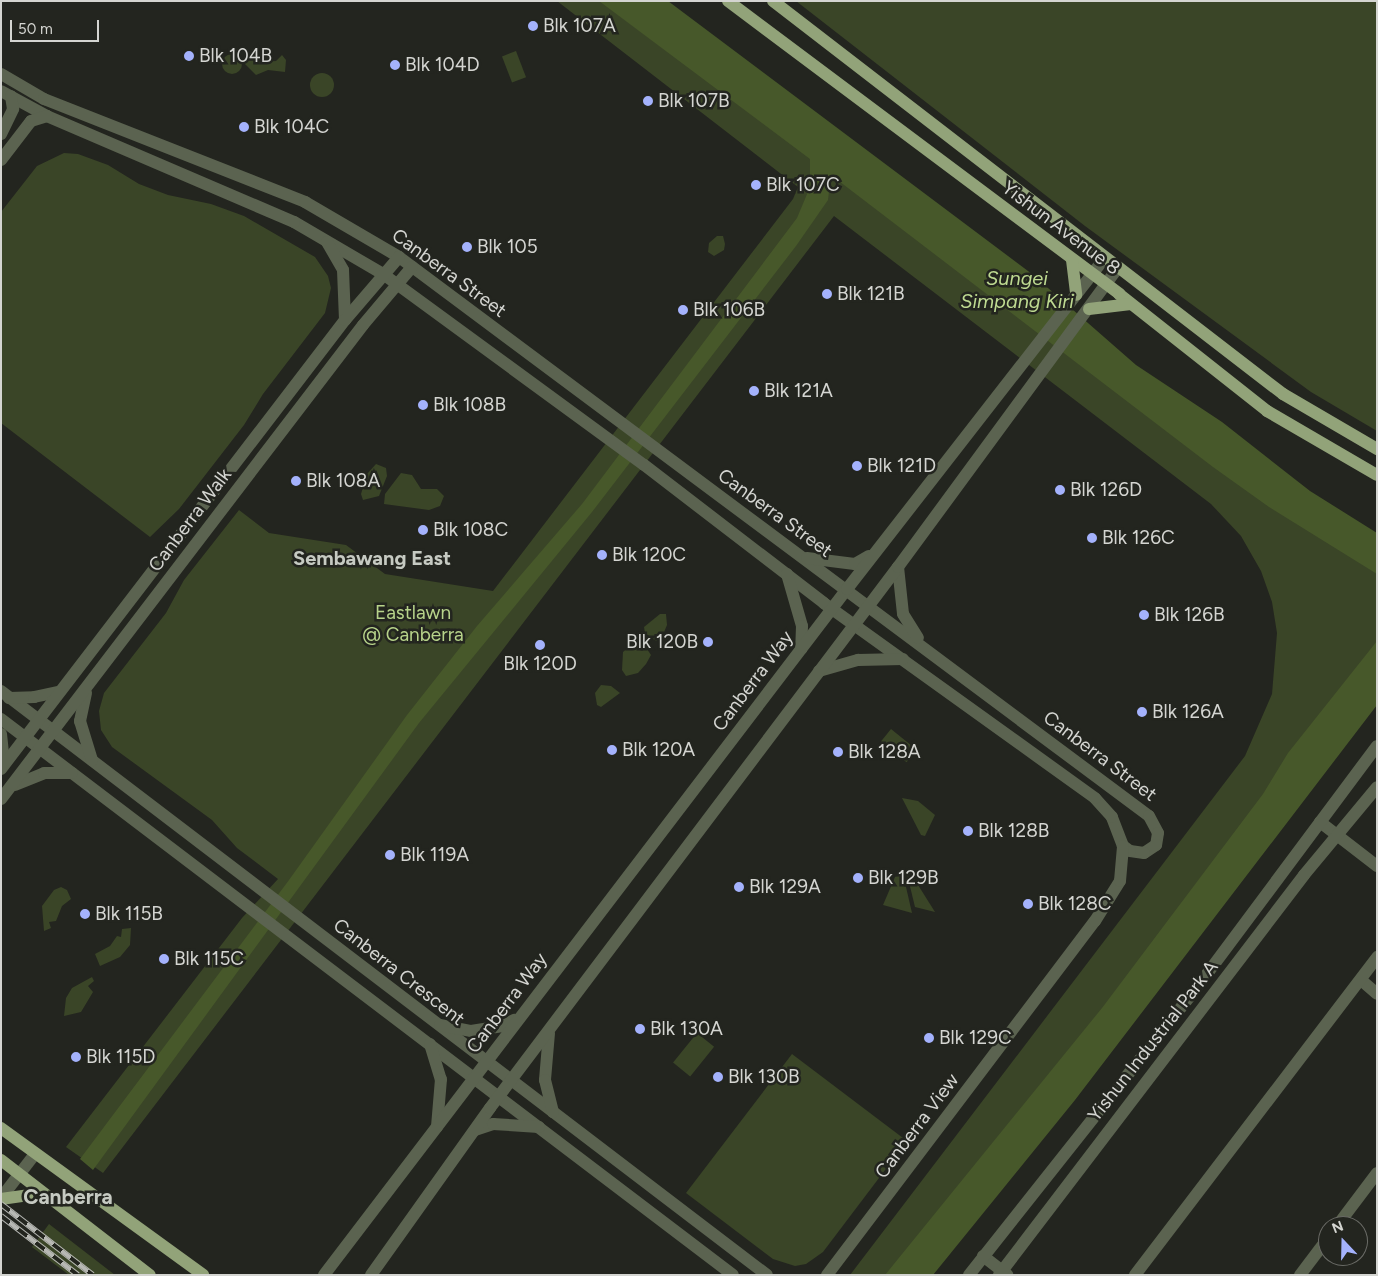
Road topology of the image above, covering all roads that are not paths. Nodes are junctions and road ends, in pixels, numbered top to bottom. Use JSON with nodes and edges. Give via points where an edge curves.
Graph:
{"nodes":[{"id":1,"x":728,"y":1,"type":"edge"},
{"id":2,"x":773,"y":1,"type":"edge"},
{"id":3,"x":1,"y":74,"type":"edge"},
{"id":4,"x":6,"y":94,"type":"edge"},
{"id":5,"x":43,"y":108,"type":"junction"},
{"id":6,"x":1,"y":134,"type":"edge"},
{"id":7,"x":1,"y":160,"type":"edge"},
{"id":8,"x":325,"y":239,"type":"junction"},
{"id":9,"x":399,"y":257,"type":"junction"},
{"id":10,"x":1106,"y":257,"type":"junction"},
{"id":11,"x":1072,"y":260,"type":"junction"},
{"id":12,"x":412,"y":267,"type":"junction"},
{"id":13,"x":1118,"y":267,"type":"junction"},
{"id":14,"x":384,"y":274,"type":"junction"},
{"id":15,"x":1092,"y":275,"type":"junction"},
{"id":16,"x":396,"y":286,"type":"junction"},
{"id":17,"x":1106,"y":286,"type":"junction"},
{"id":18,"x":1075,"y":296,"type":"junction"},
{"id":19,"x":1130,"y":304,"type":"junction"},
{"id":20,"x":1088,"y":310,"type":"junction"},
{"id":21,"x":345,"y":320,"type":"junction"},
{"id":22,"x":1377,"y":449,"type":"edge"},
{"id":23,"x":1377,"y":475,"type":"edge"},
{"id":24,"x":875,"y":552,"type":"junction"},
{"id":25,"x":804,"y":558,"type":"junction"},
{"id":26,"x":898,"y":567,"type":"junction"},
{"id":27,"x":787,"y":574,"type":"junction"},
{"id":28,"x":847,"y":589,"type":"junction"},
{"id":29,"x":870,"y":606,"type":"junction"},
{"id":30,"x":832,"y":608,"type":"junction"},
{"id":31,"x":854,"y":624,"type":"junction"},
{"id":32,"x":922,"y":645,"type":"junction"},
{"id":33,"x":801,"y":649,"type":"junction"},
{"id":34,"x":903,"y":659,"type":"junction"},
{"id":35,"x":820,"y":671,"type":"junction"},
{"id":36,"x":91,"y":681,"type":"junction"},
{"id":37,"x":58,"y":692,"type":"junction"},
{"id":38,"x":5,"y":695,"type":"edge"},
{"id":39,"x":1,"y":719,"type":"edge"},
{"id":40,"x":39,"y":719,"type":"junction"},
{"id":41,"x":54,"y":730,"type":"junction"},
{"id":42,"x":1,"y":734,"type":"edge"},
{"id":43,"x":25,"y":737,"type":"junction"},
{"id":44,"x":1377,"y":746,"type":"edge"},
{"id":45,"x":40,"y":750,"type":"junction"},
{"id":46,"x":92,"y":761,"type":"junction"},
{"id":47,"x":3,"y":766,"type":"edge"},
{"id":48,"x":77,"y":774,"type":"junction"},
{"id":49,"x":1377,"y":787,"type":"edge"},
{"id":50,"x":5,"y":794,"type":"edge"},
{"id":51,"x":1320,"y":822,"type":"junction"},
{"id":52,"x":1336,"y":835,"type":"junction"},
{"id":53,"x":1123,"y":846,"type":"junction"},
{"id":54,"x":1377,"y":866,"type":"edge"},
{"id":55,"x":1377,"y":957,"type":"edge"},
{"id":56,"x":1361,"y":980,"type":"junction"},
{"id":57,"x":1377,"y":994,"type":"edge"},
{"id":58,"x":518,"y":1018,"type":"junction"},
{"id":59,"x":437,"y":1025,"type":"junction"},
{"id":60,"x":549,"y":1033,"type":"junction"},
{"id":61,"x":430,"y":1044,"type":"junction"},
{"id":62,"x":486,"y":1063,"type":"junction"},
{"id":63,"x":476,"y":1077,"type":"junction"},
{"id":64,"x":510,"y":1082,"type":"junction"},
{"id":65,"x":500,"y":1096,"type":"junction"},
{"id":66,"x":554,"y":1112,"type":"junction"},
{"id":67,"x":541,"y":1127,"type":"junction"},
{"id":68,"x":1,"y":1128,"type":"edge"},
{"id":69,"x":437,"y":1128,"type":"junction"},
{"id":70,"x":475,"y":1130,"type":"junction"},
{"id":71,"x":35,"y":1154,"type":"junction"},
{"id":72,"x":1,"y":1160,"type":"edge"},
{"id":73,"x":20,"y":1174,"type":"junction"},
{"id":74,"x":1377,"y":1174,"type":"edge"},
{"id":75,"x":43,"y":1193,"type":"junction"},
{"id":76,"x":663,"y":1197,"type":"junction"},
{"id":77,"x":1,"y":1198,"type":"edge"},
{"id":78,"x":1345,"y":1216,"type":"edge"},
{"id":79,"x":658,"y":1217,"type":"junction"},
{"id":80,"x":1318,"y":1251,"type":"edge"},
{"id":81,"x":983,"y":1256,"type":"junction"},
{"id":82,"x":826,"y":1274,"type":"edge"},
{"id":83,"x":1003,"y":1274,"type":"edge"},
{"id":84,"x":150,"y":1275,"type":"edge"},
{"id":85,"x":203,"y":1275,"type":"edge"},
{"id":86,"x":324,"y":1275,"type":"edge"},
{"id":87,"x":371,"y":1275,"type":"edge"},
{"id":88,"x":733,"y":1275,"type":"edge"},
{"id":89,"x":767,"y":1275,"type":"edge"},
{"id":90,"x":969,"y":1275,"type":"edge"},
{"id":91,"x":1135,"y":1275,"type":"edge"},
{"id":92,"x":1300,"y":1275,"type":"edge"}],
"edges":[{"from":1,"to":11,"type":"main road","name":"Yishun Avenue 8"},
{"from":2,"to":10,"type":"main road","name":"Yishun Avenue 8"},
{"from":3,"to":5,"type":"street","name":"Canberra Street"},
{"from":4,"to":5,"type":"street","name":"Canberra Street"},
{"from":4,"to":6,"type":"street","via":[[13,109]]},
{"from":5,"to":7,"type":"street"},
{"from":5,"to":8,"type":"street","name":"Canberra Street"},
{"from":5,"to":9,"type":"street","name":"Canberra Street","via":[[305,202]]},
{"from":8,"to":14,"type":"street","name":"Canberra Street"},
{"from":8,"to":21,"type":"street","via":[[343,270]]},
{"from":9,"to":12,"type":"street","name":"Canberra Street"},
{"from":9,"to":14,"type":"street","name":"Canberra Walk"},
{"from":10,"to":13,"type":"main road","name":"Yishun Avenue 8"},
{"from":10,"to":15,"type":"street","name":"Canberra Way"},
{"from":11,"to":15,"type":"main road","name":"Yishun Avenue 8"},
{"from":11,"to":18,"type":"main road"},
{"from":12,"to":16,"type":"street","name":"Canberra Walk"},
{"from":12,"to":25,"type":"street","name":"Canberra Street"},
{"from":13,"to":17,"type":"street"},
{"from":13,"to":22,"type":"main road","name":"Yishun Avenue 8","via":[[1283,394]]},
{"from":14,"to":16,"type":"street","name":"Canberra Street"},
{"from":14,"to":21,"type":"street","name":"Canberra Walk"},
{"from":15,"to":17,"type":"main road","name":"Yishun Avenue 8"},
{"from":15,"to":18,"type":"street","name":"Canberra Way"},
{"from":16,"to":27,"type":"street","name":"Canberra Street","via":[[644,465]]},
{"from":16,"to":36,"type":"street","name":"Canberra Walk"},
{"from":17,"to":19,"type":"main road","name":"Yishun Avenue 8"},
{"from":17,"to":20,"type":"street"},
{"from":18,"to":24,"type":"street","name":"Canberra Way"},
{"from":19,"to":20,"type":"main road"},
{"from":19,"to":23,"type":"main road","name":"Yishun Avenue 8","via":[[1267,411]]},
{"from":20,"to":26,"type":"street"},
{"from":21,"to":37,"type":"street","name":"Canberra Walk"},
{"from":24,"to":25,"type":"street","via":[[855,564]]},
{"from":24,"to":28,"type":"street","name":"Canberra Way"},
{"from":25,"to":28,"type":"street","name":"Canberra Street"},
{"from":26,"to":29,"type":"street"},
{"from":26,"to":32,"type":"street","via":[[903,614]]},
{"from":27,"to":30,"type":"street","name":"Canberra Street"},
{"from":27,"to":33,"type":"street","via":[[798,606]]},
{"from":28,"to":29,"type":"street","name":"Canberra Street"},
{"from":28,"to":30,"type":"street","name":"Canberra Way"},
{"from":29,"to":31,"type":"street"},
{"from":29,"to":32,"type":"street","name":"Canberra Street"},
{"from":30,"to":31,"type":"street","name":"Canberra Street"},
{"from":30,"to":33,"type":"street","name":"Canberra Way"},
{"from":31,"to":34,"type":"street","name":"Canberra Street"},
{"from":31,"to":35,"type":"street"},
{"from":32,"to":53,"type":"street","name":"Canberra Street","via":[[1149,816],[1158,833],[1156,845],[1144,852],[1130,851]]},
{"from":33,"to":58,"type":"street","name":"Canberra Way"},
{"from":34,"to":35,"type":"street","via":[[858,660]]},
{"from":34,"to":53,"type":"street","name":"Canberra Street","via":[[1095,798],[1112,817]]},
{"from":35,"to":60,"type":"street"},
{"from":36,"to":41,"type":"street","name":"Canberra Walk"},
{"from":36,"to":46,"type":"street","via":[[80,721]]},
{"from":37,"to":38,"type":"street","name":"Canberra Crescent","via":[[34,697]]},
{"from":37,"to":40,"type":"street","name":"Canberra Walk"},
{"from":38,"to":40,"type":"street","name":"Canberra Crescent"},
{"from":39,"to":43,"type":"street","name":"Canberra Crescent"},
{"from":40,"to":41,"type":"street","name":"Canberra Crescent"},
{"from":40,"to":43,"type":"street","name":"Canberra Walk"},
{"from":41,"to":45,"type":"street","name":"Canberra Walk"},
{"from":41,"to":46,"type":"street","name":"Canberra Crescent"},
{"from":42,"to":47,"type":"street"},
{"from":43,"to":45,"type":"street","name":"Canberra Crescent"},
{"from":43,"to":47,"type":"street","name":"Canberra Walk"},
{"from":44,"to":51,"type":"street","name":"Yishun Industrial Park A"},
{"from":45,"to":48,"type":"street","name":"Canberra Crescent"},
{"from":45,"to":50,"type":"street","name":"Canberra Walk"},
{"from":46,"to":59,"type":"street","name":"Canberra Crescent"},
{"from":48,"to":50,"type":"street","via":[[44,773]]},
{"from":48,"to":61,"type":"street","name":"Canberra Crescent"},
{"from":49,"to":52,"type":"street","name":"Yishun Industrial Park A"},
{"from":51,"to":52,"type":"street"},
{"from":51,"to":81,"type":"street","name":"Yishun Industrial Park A","via":[[1195,990]]},
{"from":52,"to":54,"type":"street"},
{"from":52,"to":83,"type":"street","name":"Yishun Industrial Park A"},
{"from":53,"to":82,"type":"street","name":"Canberra View","via":[[1120,881],[1095,921]]},
{"from":55,"to":56,"type":"street"},
{"from":56,"to":57,"type":"street"},
{"from":56,"to":91,"type":"street"},
{"from":58,"to":59,"type":"street","via":[[503,1026],[471,1031]]},
{"from":58,"to":62,"type":"street","name":"Canberra Way"},
{"from":59,"to":62,"type":"street","name":"Canberra Crescent"},
{"from":60,"to":64,"type":"street"},
{"from":60,"to":66,"type":"street","via":[[545,1080]]},
{"from":61,"to":63,"type":"street","name":"Canberra Crescent"},
{"from":61,"to":69,"type":"street","via":[[441,1078]]},
{"from":62,"to":63,"type":"street","name":"Canberra Way"},
{"from":62,"to":64,"type":"street","name":"Canberra Crescent"},
{"from":63,"to":65,"type":"street","name":"Canberra Crescent"},
{"from":63,"to":69,"type":"street","name":"Canberra Way"},
{"from":64,"to":65,"type":"street"},
{"from":64,"to":66,"type":"street","name":"Canberra Crescent"},
{"from":65,"to":67,"type":"street","name":"Canberra Crescent"},
{"from":65,"to":70,"type":"street"},
{"from":66,"to":76,"type":"street","name":"Canberra Crescent"},
{"from":67,"to":70,"type":"street","via":[[493,1124]]},
{"from":67,"to":79,"type":"street","name":"Canberra Crescent"},
{"from":68,"to":71,"type":"main road"},
{"from":69,"to":86,"type":"street","name":"Canberra Way"},
{"from":70,"to":87,"type":"street"},
{"from":71,"to":73,"type":"street"},
{"from":71,"to":85,"type":"main road"},
{"from":72,"to":73,"type":"main road"},
{"from":73,"to":75,"type":"main road"},
{"from":73,"to":77,"type":"street"},
{"from":74,"to":78,"type":"street"},
{"from":75,"to":77,"type":"main road"},
{"from":75,"to":84,"type":"main road"},
{"from":76,"to":79,"type":"street","via":[[664,1210]]},
{"from":76,"to":89,"type":"street","name":"Canberra Crescent"},
{"from":79,"to":88,"type":"street","name":"Canberra Crescent"},
{"from":80,"to":92,"type":"street"},
{"from":81,"to":83,"type":"street","name":"Yishun Industrial Park A"},
{"from":81,"to":90,"type":"street","name":"Yishun Industrial Park A"}]}
